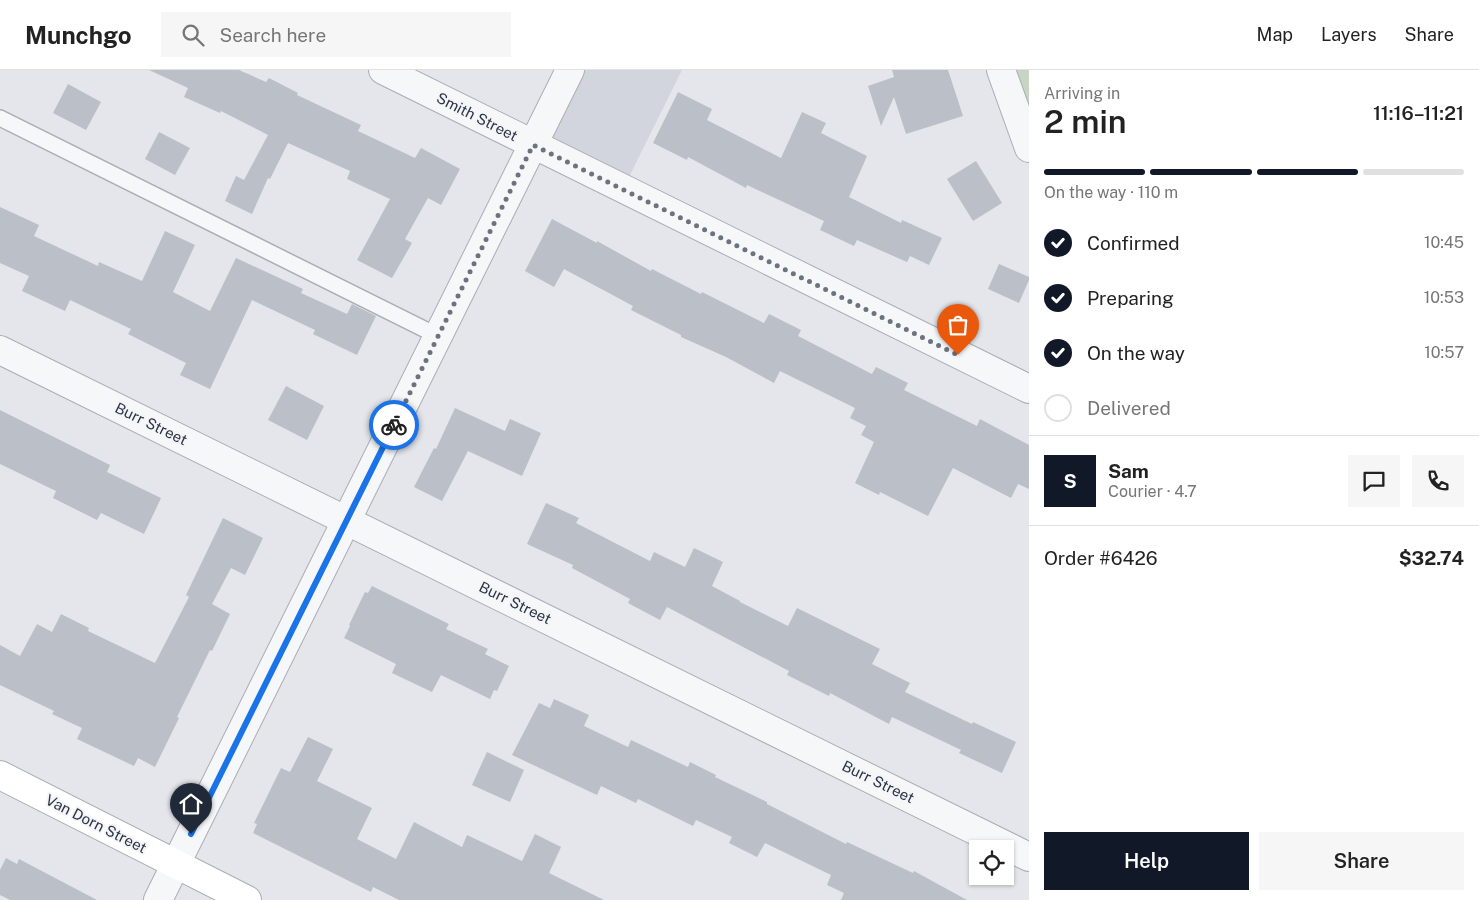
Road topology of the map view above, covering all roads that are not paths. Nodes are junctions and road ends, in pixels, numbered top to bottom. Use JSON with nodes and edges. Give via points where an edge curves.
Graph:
{"nodes":[{"id":1,"x":383,"y":70,"type":"edge"},
{"id":2,"x":570,"y":70,"type":"edge"},
{"id":3,"x":1001,"y":70,"type":"edge"},
{"id":4,"x":0,"y":118,"type":"edge"},
{"id":5,"x":533,"y":145,"type":"junction"},
{"id":6,"x":1029,"y":148,"type":"edge"},
{"id":7,"x":438,"y":336,"type":"junction"},
{"id":8,"x":0,"y":350,"type":"edge"},
{"id":9,"x":1029,"y":389,"type":"edge"},
{"id":10,"x":346,"y":520,"type":"junction"},
{"id":11,"x":0,"y":775,"type":"edge"},
{"id":12,"x":1029,"y":857,"type":"edge"},
{"id":13,"x":176,"y":865,"type":"junction"},
{"id":14,"x":158,"y":900,"type":"edge"},
{"id":15,"x":247,"y":900,"type":"edge"}],
"edges":[{"from":1,"to":5,"type":"street","name":"Smith Street"},
{"from":2,"to":5,"type":"street"},
{"from":3,"to":6,"type":"street"},
{"from":4,"to":7,"type":"lane"},
{"from":5,"to":7,"type":"street"},
{"from":5,"to":9,"type":"street","name":"Smith Street"},
{"from":7,"to":10,"type":"street"},
{"from":8,"to":10,"type":"street","name":"Burr Street"},
{"from":10,"to":12,"type":"street","name":"Burr Street"},
{"from":10,"to":13,"type":"street"},
{"from":11,"to":13,"type":"main road","name":"Van Dorn Street"},
{"from":13,"to":14,"type":"street"},
{"from":13,"to":15,"type":"main road","name":"Van Dorn Street"}]}
